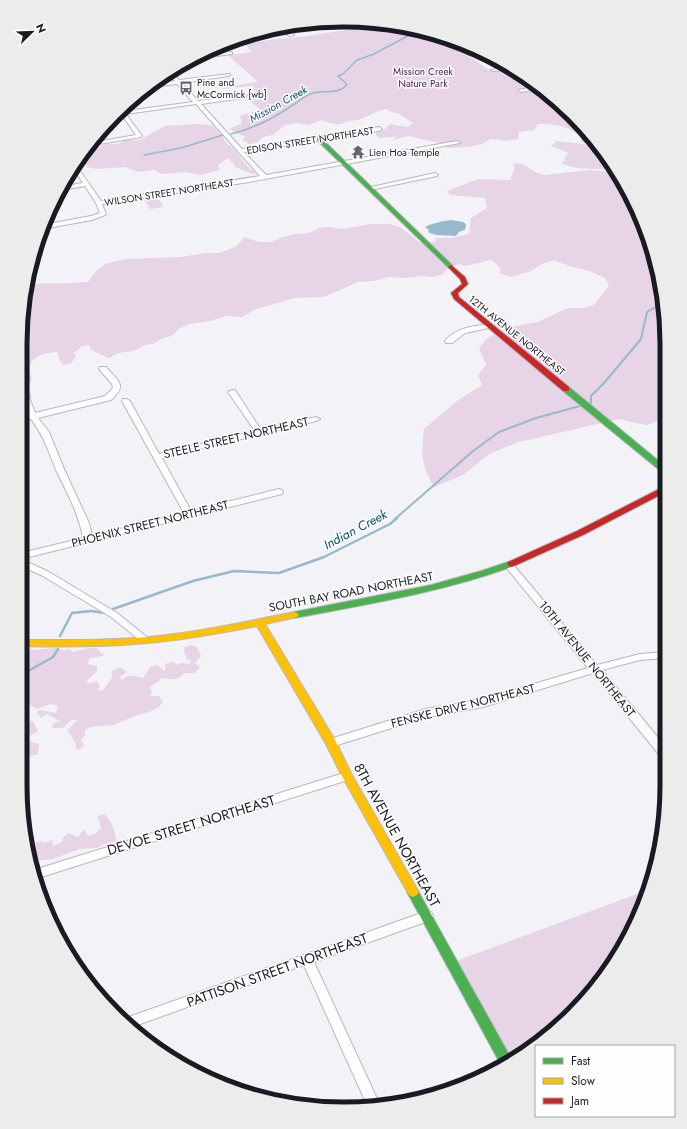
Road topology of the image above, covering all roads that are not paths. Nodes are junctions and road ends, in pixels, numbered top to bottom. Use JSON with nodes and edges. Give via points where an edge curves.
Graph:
{"nodes":[{"id":1,"x":284,"y":33,"type":"edge"},
{"id":2,"x":292,"y":35,"type":"dead end"},
{"id":3,"x":230,"y":53,"type":"dead end"},
{"id":4,"x":213,"y":55,"type":"edge"},
{"id":5,"x":502,"y":69,"type":"edge"},
{"id":6,"x":493,"y":70,"type":"dead end"},
{"id":7,"x":228,"y":75,"type":"dead end"},
{"id":8,"x":173,"y":77,"type":"edge"},
{"id":9,"x":178,"y":82,"type":"junction"},
{"id":10,"x":162,"y":84,"type":"edge"},
{"id":11,"x":531,"y":88,"type":"edge"},
{"id":12,"x":521,"y":90,"type":"dead end"},
{"id":13,"x":244,"y":96,"type":"dead end"},
{"id":14,"x":197,"y":103,"type":"junction"},
{"id":15,"x":128,"y":113,"type":"edge"},
{"id":16,"x":123,"y":117,"type":"edge"},
{"id":17,"x":379,"y":129,"type":"dead end"},
{"id":18,"x":319,"y":139,"type":"junction"},
{"id":19,"x":99,"y":143,"type":"edge"},
{"id":20,"x":456,"y":143,"type":"dead end"},
{"id":21,"x":240,"y":151,"type":"junction"},
{"id":22,"x":344,"y":163,"type":"junction"},
{"id":23,"x":78,"y":171,"type":"edge"},
{"id":24,"x":435,"y":175,"type":"dead end"},
{"id":25,"x":267,"y":176,"type":"junction"},
{"id":26,"x":87,"y":184,"type":"junction"},
{"id":27,"x":68,"y":187,"type":"edge"},
{"id":28,"x":370,"y":188,"type":"junction"},
{"id":29,"x":99,"y":203,"type":"junction"},
{"id":30,"x":50,"y":226,"type":"edge"},
{"id":31,"x":491,"y":326,"type":"junction"},
{"id":32,"x":449,"y":341,"type":"dead end"},
{"id":33,"x":103,"y":369,"type":"dead end"},
{"id":34,"x":232,"y":392,"type":"dead end"},
{"id":35,"x":27,"y":401,"type":"edge"},
{"id":36,"x":126,"y":401,"type":"dead end"},
{"id":37,"x":33,"y":417,"type":"junction"},
{"id":38,"x":27,"y":418,"type":"edge"},
{"id":39,"x":316,"y":419,"type":"dead end"},
{"id":40,"x":258,"y":432,"type":"junction"},
{"id":41,"x":156,"y":457,"type":"junction"},
{"id":42,"x":660,"y":466,"type":"edge"},
{"id":43,"x":279,"y":492,"type":"dead end"},
{"id":44,"x":660,"y":492,"type":"edge"},
{"id":45,"x":188,"y":513,"type":"junction"},
{"id":46,"x":88,"y":539,"type":"junction"},
{"id":47,"x":27,"y":554,"type":"edge"},
{"id":48,"x":27,"y":565,"type":"edge"},
{"id":49,"x":509,"y":565,"type":"junction"},
{"id":50,"x":259,"y":622,"type":"junction"},
{"id":51,"x":145,"y":640,"type":"junction"},
{"id":52,"x":27,"y":643,"type":"edge"},
{"id":53,"x":660,"y":655,"type":"edge"},
{"id":54,"x":594,"y":669,"type":"junction"},
{"id":55,"x":330,"y":743,"type":"junction"},
{"id":56,"x":660,"y":748,"type":"edge"},
{"id":57,"x":347,"y":776,"type":"junction"},
{"id":58,"x":40,"y":873,"type":"edge"},
{"id":59,"x":427,"y":916,"type":"junction"},
{"id":60,"x":307,"y":959,"type":"junction"},
{"id":61,"x":133,"y":1021,"type":"edge"},
{"id":62,"x":505,"y":1058,"type":"edge"},
{"id":63,"x":372,"y":1100,"type":"edge"}],
"edges":[{"from":1,"to":2,"type":"street"},
{"from":3,"to":4,"type":"street"},
{"from":5,"to":6,"type":"street"},
{"from":7,"to":9,"type":"street"},
{"from":8,"to":9,"type":"street"},
{"from":9,"to":10,"type":"street"},
{"from":9,"to":14,"type":"street"},
{"from":11,"to":12,"type":"street"},
{"from":13,"to":14,"type":"street"},
{"from":14,"to":15,"type":"street"},
{"from":14,"to":21,"type":"street"},
{"from":16,"to":19,"type":"street","via":[[138,134],[136,137]]},
{"from":17,"to":18,"type":"street","name":"EDISON STREET NORTHEAST"},
{"from":18,"to":21,"type":"street","name":"EDISON STREET NORTHEAST"},
{"from":18,"to":22,"type":"street","name":"12TH AVENUE NORTHEAST"},
{"from":20,"to":22,"type":"street","name":"WILSON STREET NORTHEAST"},
{"from":21,"to":25,"type":"street"},
{"from":22,"to":25,"type":"street","name":"WILSON STREET NORTHEAST"},
{"from":22,"to":28,"type":"street","name":"12TH AVENUE NORTHEAST"},
{"from":23,"to":26,"type":"street"},
{"from":24,"to":28,"type":"street"},
{"from":25,"to":29,"type":"street","name":"WILSON STREET NORTHEAST"},
{"from":26,"to":27,"type":"street"},
{"from":26,"to":29,"type":"street"},
{"from":28,"to":31,"type":"street","name":"12TH AVENUE NORTHEAST","via":[[463,278],[466,284],[454,293],[456,298]]},
{"from":29,"to":30,"type":"street","name":"WILSON STREET NORTHEAST","via":[[103,214],[100,216]]},
{"from":31,"to":32,"type":"street","via":[[461,332]]},
{"from":31,"to":42,"type":"street","name":"12TH AVENUE NORTHEAST"},
{"from":33,"to":37,"type":"street","via":[[116,383],[117,388],[112,396]]},
{"from":34,"to":40,"type":"street"},
{"from":35,"to":37,"type":"street"},
{"from":36,"to":41,"type":"street"},
{"from":37,"to":38,"type":"street"},
{"from":37,"to":46,"type":"street","via":[[45,432],[85,523]]},
{"from":39,"to":40,"type":"street","name":"STEELE STREET NORTHEAST"},
{"from":40,"to":41,"type":"street","name":"STEELE STREET NORTHEAST"},
{"from":41,"to":45,"type":"street"},
{"from":43,"to":45,"type":"street","name":"PHOENIX STREET NORTHEAST"},
{"from":44,"to":49,"type":"street","name":"SOUTH BAY ROAD NORTHEAST"},
{"from":45,"to":46,"type":"street","name":"PHOENIX STREET NORTHEAST"},
{"from":46,"to":47,"type":"street","name":"PHOENIX STREET NORTHEAST"},
{"from":48,"to":51,"type":"street","via":[[114,615]]},
{"from":49,"to":50,"type":"street","name":"SOUTH BAY ROAD NORTHEAST","via":[[472,578],[409,594]]},
{"from":49,"to":54,"type":"street","name":"10TH AVENUE NORTHEAST"},
{"from":50,"to":51,"type":"street","name":"SOUTH BAY ROAD NORTHEAST"},
{"from":50,"to":55,"type":"street","name":"8TH AVENUE NORTHEAST"},
{"from":51,"to":52,"type":"street","name":"SOUTH BAY ROAD NORTHEAST"},
{"from":53,"to":54,"type":"street","name":"FENSKE DRIVE NORTHEAST","via":[[634,657]]},
{"from":54,"to":55,"type":"street","name":"FENSKE DRIVE NORTHEAST","via":[[483,703],[426,713]]},
{"from":54,"to":56,"type":"street","name":"10TH AVENUE NORTHEAST"},
{"from":55,"to":57,"type":"street","name":"8TH AVENUE NORTHEAST"},
{"from":57,"to":58,"type":"street","name":"DEVOE STREET NORTHEAST"},
{"from":57,"to":59,"type":"street","name":"8TH AVENUE NORTHEAST"},
{"from":59,"to":60,"type":"street","name":"PATTISON STREET NORTHEAST"},
{"from":59,"to":62,"type":"street","name":"8TH AVENUE NORTHEAST"},
{"from":60,"to":61,"type":"street","name":"PATTISON STREET NORTHEAST"},
{"from":60,"to":63,"type":"street"}]}
